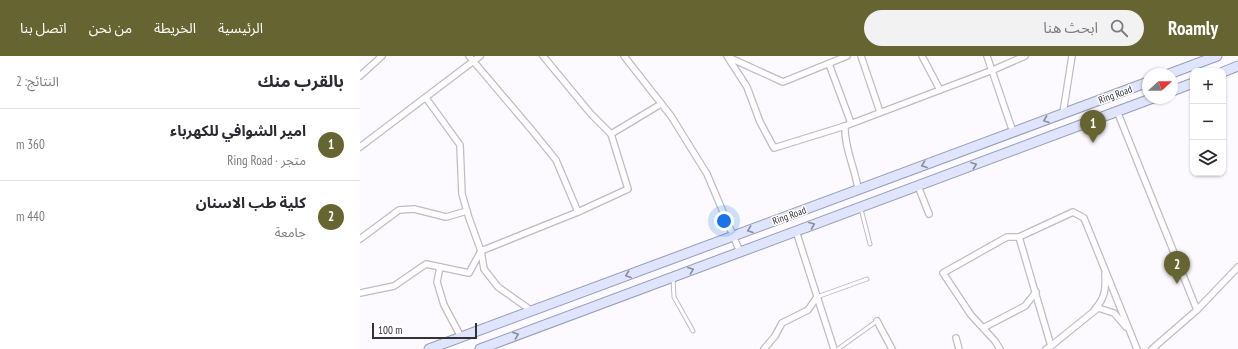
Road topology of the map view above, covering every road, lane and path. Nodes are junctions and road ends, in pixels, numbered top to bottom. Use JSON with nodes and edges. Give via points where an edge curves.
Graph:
{"nodes":[{"id":1,"x":382,"y":56,"type":"edge"},
{"id":2,"x":469,"y":56,"type":"edge"},
{"id":3,"x":480,"y":56,"type":"edge"},
{"id":4,"x":544,"y":56,"type":"edge"},
{"id":5,"x":624,"y":56,"type":"edge"},
{"id":6,"x":847,"y":56,"type":"edge"},
{"id":7,"x":861,"y":56,"type":"edge"},
{"id":8,"x":922,"y":56,"type":"edge"},
{"id":9,"x":987,"y":56,"type":"edge"},
{"id":10,"x":1025,"y":56,"type":"edge"},
{"id":11,"x":1072,"y":56,"type":"edge"},
{"id":12,"x":1218,"y":56,"type":"edge"},
{"id":13,"x":728,"y":57,"type":"edge"},
{"id":14,"x":1196,"y":60,"type":"edge"},
{"id":15,"x":474,"y":61,"type":"junction"},
{"id":16,"x":829,"y":64,"type":"junction"},
{"id":17,"x":1238,"y":66,"type":"edge"},
{"id":18,"x":1178,"y":69,"type":"edge"},
{"id":19,"x":992,"y":70,"type":"junction"},
{"id":20,"x":1226,"y":71,"type":"edge"},
{"id":21,"x":360,"y":76,"type":"edge"},
{"id":22,"x":1142,"y":84,"type":"edge"},
{"id":23,"x":1190,"y":84,"type":"edge"},
{"id":24,"x":1178,"y":89,"type":"edge"},
{"id":25,"x":940,"y":90,"type":"junction"},
{"id":26,"x":426,"y":98,"type":"junction"},
{"id":27,"x":1142,"y":102,"type":"edge"},
{"id":28,"x":661,"y":104,"type":"junction"},
{"id":29,"x":1117,"y":111,"type":"junction"},
{"id":30,"x":880,"y":112,"type":"junction"},
{"id":31,"x":1063,"y":113,"type":"junction"},
{"id":32,"x":851,"y":123,"type":"junction"},
{"id":33,"x":845,"y":126,"type":"junction"},
{"id":34,"x":1013,"y":132,"type":"junction"},
{"id":35,"x":611,"y":134,"type":"junction"},
{"id":36,"x":360,"y":147,"type":"edge"},
{"id":37,"x":908,"y":171,"type":"junction"},
{"id":38,"x":915,"y":187,"type":"junction"},
{"id":39,"x":858,"y":190,"type":"junction"},
{"id":40,"x":861,"y":207,"type":"junction"},
{"id":41,"x":467,"y":211,"type":"junction"},
{"id":42,"x":578,"y":212,"type":"junction"},
{"id":43,"x":929,"y":214,"type":"dead end"},
{"id":44,"x":796,"y":231,"type":"junction"},
{"id":45,"x":734,"y":236,"type":"junction"},
{"id":46,"x":1019,"y":237,"type":"junction"},
{"id":47,"x":360,"y":238,"type":"edge"},
{"id":48,"x":870,"y":244,"type":"dead end"},
{"id":49,"x":481,"y":251,"type":"junction"},
{"id":50,"x":740,"y":252,"type":"junction"},
{"id":51,"x":440,"y":267,"type":"junction"},
{"id":52,"x":1238,"y":267,"type":"edge"},
{"id":53,"x":1105,"y":270,"type":"junction"},
{"id":54,"x":673,"y":277,"type":"junction"},
{"id":55,"x":867,"y":279,"type":"dead end"},
{"id":56,"x":360,"y":292,"type":"edge"},
{"id":57,"x":1036,"y":292,"type":"junction"},
{"id":58,"x":817,"y":296,"type":"junction"},
{"id":59,"x":1197,"y":310,"type":"junction"},
{"id":60,"x":532,"y":311,"type":"junction"},
{"id":61,"x":1091,"y":313,"type":"junction"},
{"id":62,"x":877,"y":321,"type":"joint"},
{"id":63,"x":983,"y":328,"type":"junction"},
{"id":64,"x":693,"y":331,"type":"dead end"},
{"id":65,"x":1130,"y":332,"type":"junction"},
{"id":66,"x":461,"y":337,"type":"junction"},
{"id":67,"x":956,"y":338,"type":"dead end"},
{"id":68,"x":1049,"y":347,"type":"edge"},
{"id":69,"x":429,"y":349,"type":"edge"},
{"id":70,"x":480,"y":349,"type":"edge"},
{"id":71,"x":764,"y":349,"type":"edge"},
{"id":72,"x":834,"y":349,"type":"edge"},
{"id":73,"x":838,"y":349,"type":"edge"},
{"id":74,"x":892,"y":349,"type":"edge"},
{"id":75,"x":959,"y":349,"type":"edge"},
{"id":76,"x":1000,"y":349,"type":"edge"},
{"id":77,"x":1137,"y":349,"type":"edge"},
{"id":78,"x":1152,"y":349,"type":"edge"}],
"edges":[{"from":1,"to":21,"type":"street"},
{"from":2,"to":15,"type":"street"},
{"from":3,"to":15,"type":"street"},
{"from":4,"to":35,"type":"street","via":[[591,114]]},
{"from":5,"to":28,"type":"street"},
{"from":6,"to":16,"type":"street"},
{"from":7,"to":30,"type":"street"},
{"from":8,"to":25,"type":"street"},
{"from":9,"to":19,"type":"street"},
{"from":10,"to":19,"type":"street"},
{"from":11,"to":31,"type":"street"},
{"from":12,"to":14,"type":"main road"},
{"from":13,"to":16,"type":"street","via":[[783,82]]},
{"from":13,"to":33,"type":"street","via":[[747,87],[760,122],[774,148]]},
{"from":14,"to":18,"type":"main road"},
{"from":15,"to":26,"type":"street"},
{"from":15,"to":42,"type":"street","via":[[556,160]]},
{"from":16,"to":32,"type":"street"},
{"from":17,"to":20,"type":"main road"},
{"from":19,"to":25,"type":"street"},
{"from":19,"to":34,"type":"street"},
{"from":22,"to":31,"type":"main road","name":"Ring Road"},
{"from":23,"to":24,"type":"main road"},
{"from":25,"to":30,"type":"street"},
{"from":26,"to":36,"type":"street"},
{"from":26,"to":41,"type":"street","via":[[460,145],[462,194]]},
{"from":27,"to":29,"type":"main road","name":"Ring Road"},
{"from":28,"to":35,"type":"street"},
{"from":28,"to":45,"type":"street","via":[[707,174]]},
{"from":38,"to":29,"type":"main road","name":"Ring Road","one_way":true},
{"from":29,"to":59,"type":"street"},
{"from":30,"to":32,"type":"street"},
{"from":31,"to":34,"type":"main road","name":"Ring Road","one_way":true},
{"from":32,"to":33,"type":"street"},
{"from":33,"to":39,"type":"street","via":[[844,137]]},
{"from":34,"to":37,"type":"main road","name":"Ring Road","one_way":true},
{"from":35,"to":42,"type":"street","via":[[628,190]]},
{"from":37,"to":38,"type":"main road"},
{"from":37,"to":39,"type":"main road","name":"Ring Road"},
{"from":38,"to":40,"type":"main road","name":"Ring Road"},
{"from":38,"to":43,"type":"street"},
{"from":39,"to":45,"type":"main road","name":"Ring Road","one_way":true},
{"from":44,"to":40,"type":"main road","name":"Ring Road","one_way":true},
{"from":40,"to":48,"type":"lane"},
{"from":41,"to":47,"type":"street","via":[[446,217],[414,210],[400,210]]},
{"from":41,"to":49,"type":"street"},
{"from":42,"to":49,"type":"street"},
{"from":44,"to":50,"type":"main road","name":"Ring Road"},
{"from":44,"to":58,"type":"street"},
{"from":45,"to":50,"type":"street"},
{"from":45,"to":60,"type":"main road","name":"Ring Road","one_way":true},
{"from":46,"to":53,"type":"street","via":[[1073,212],[1084,218]]},
{"from":46,"to":57,"type":"street"},
{"from":46,"to":63,"type":"street","via":[[1007,237],[944,273],[971,315]]},
{"from":49,"to":51,"type":"street","via":[[469,273]]},
{"from":49,"to":60,"type":"street","via":[[484,269],[498,287]]},
{"from":54,"to":50,"type":"main road","name":"Ring Road","one_way":true},
{"from":51,"to":56,"type":"street","via":[[426,264],[394,286]]},
{"from":51,"to":66,"type":"street","via":[[437,282],[444,305]]},
{"from":52,"to":59,"type":"street"},
{"from":53,"to":61,"type":"street","via":[[1106,288],[1100,303]]},
{"from":53,"to":65,"type":"street"},
{"from":54,"to":64,"type":"lane","via":[[674,297]]},
{"from":70,"to":54,"type":"main road","name":"Ring Road","one_way":true},
{"from":55,"to":58,"type":"lane"},
{"from":57,"to":63,"type":"street","via":[[1025,306]]},
{"from":57,"to":68,"type":"street"},
{"from":58,"to":71,"type":"street","via":[[808,310],[782,323]]},
{"from":58,"to":72,"type":"street"},
{"from":59,"to":78,"type":"street"},
{"from":60,"to":66,"type":"main road","name":"Ring Road"},
{"from":61,"to":65,"type":"street","via":[[1098,308],[1114,313]]},
{"from":61,"to":68,"type":"street"},
{"from":62,"to":73,"type":"lane"},
{"from":62,"to":74,"type":"street"},
{"from":63,"to":76,"type":"street"},
{"from":65,"to":77,"type":"street"},
{"from":66,"to":69,"type":"main road","name":"Ring Road"},
{"from":67,"to":75,"type":"street"}]}
